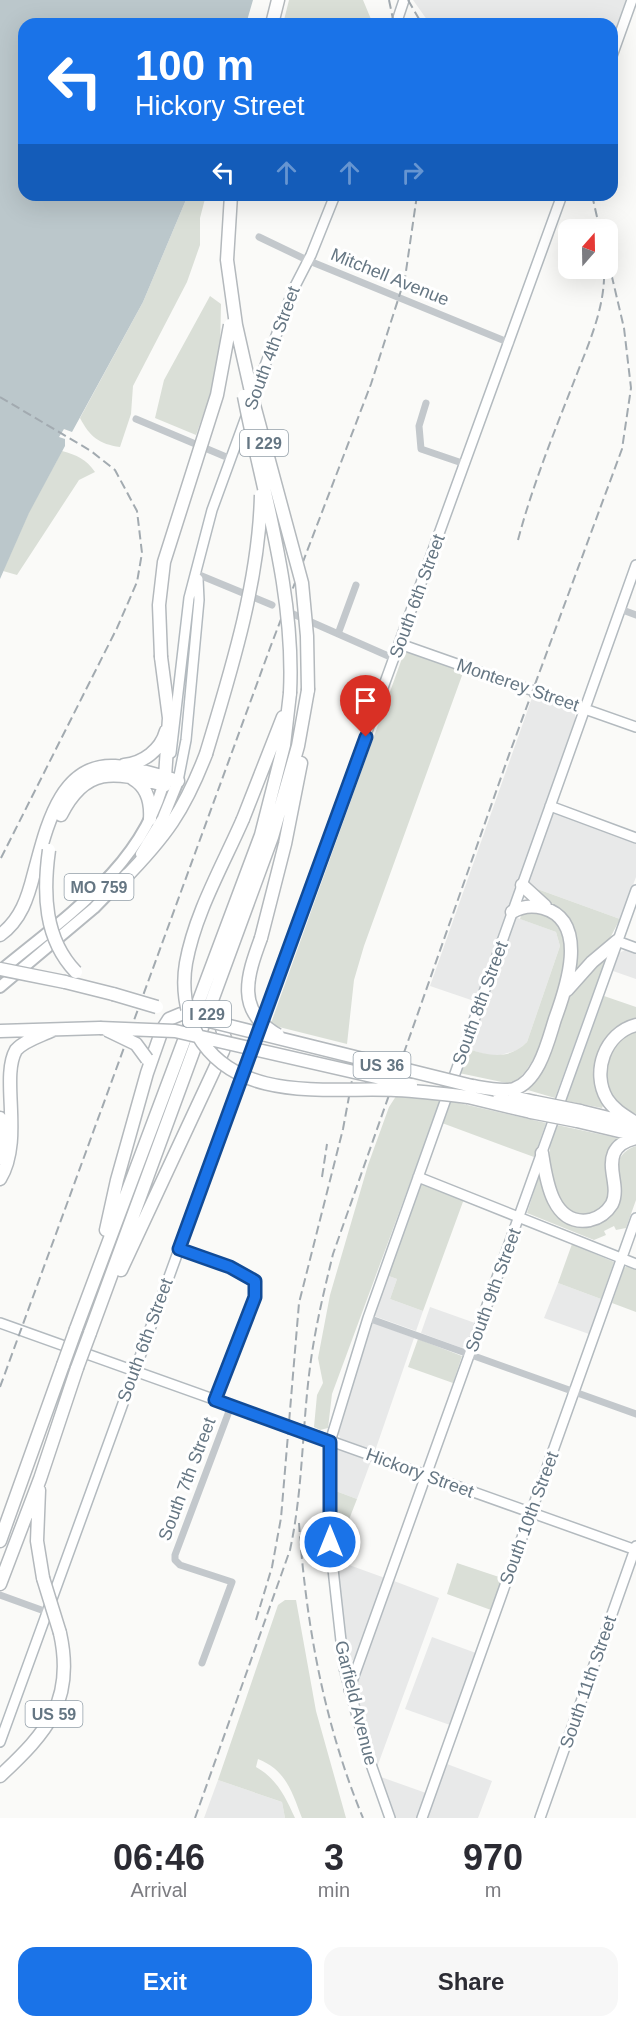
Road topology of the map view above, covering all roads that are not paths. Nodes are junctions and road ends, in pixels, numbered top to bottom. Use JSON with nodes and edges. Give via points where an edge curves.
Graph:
{"nodes":[{"id":1,"x":278,"y":0,"type":"edge"},
{"id":2,"x":404,"y":0,"type":"edge"},
{"id":3,"x":632,"y":0,"type":"edge"},
{"id":4,"x":274,"y":18,"type":"edge"},
{"id":5,"x":398,"y":18,"type":"edge"},
{"id":6,"x":618,"y":39,"type":"edge"},
{"id":7,"x":232,"y":201,"type":"edge"},
{"id":8,"x":232,"y":201,"type":"edge"},
{"id":9,"x":333,"y":201,"type":"edge"},
{"id":10,"x":560,"y":201,"type":"edge"},
{"id":11,"x":259,"y":237,"type":"dead end"},
{"id":12,"x":308,"y":260,"type":"junction"},
{"id":13,"x":230,"y":324,"type":"junction"},
{"id":14,"x":510,"y":344,"type":"junction"},
{"id":15,"x":426,"y":403,"type":"dead end"},
{"id":16,"x":136,"y":419,"type":"dead end"},
{"id":17,"x":263,"y":438,"type":"junction"},
{"id":18,"x":231,"y":459,"type":"junction"},
{"id":19,"x":465,"y":464,"type":"junction"},
{"id":20,"x":636,"y":565,"type":"edge"},
{"id":21,"x":197,"y":574,"type":"junction"},
{"id":22,"x":356,"y":585,"type":"dead end"},
{"id":23,"x":272,"y":605,"type":"dead end"},
{"id":24,"x":620,"y":609,"type":"junction"},
{"id":25,"x":293,"y":614,"type":"dead end"},
{"id":26,"x":636,"y":615,"type":"edge"},
{"id":27,"x":338,"y":634,"type":"junction"},
{"id":28,"x":400,"y":644,"type":"junction"},
{"id":29,"x":394,"y":659,"type":"junction"},
{"id":30,"x":308,"y":690,"type":"junction"},
{"id":31,"x":290,"y":693,"type":"junction"},
{"id":32,"x":584,"y":708,"type":"junction"},
{"id":33,"x":169,"y":718,"type":"junction"},
{"id":34,"x":636,"y":727,"type":"edge"},
{"id":35,"x":113,"y":766,"type":"junction"},
{"id":36,"x":126,"y":775,"type":"junction"},
{"id":37,"x":170,"y":783,"type":"junction"},
{"id":38,"x":550,"y":806,"type":"junction"},
{"id":39,"x":150,"y":819,"type":"junction"},
{"id":40,"x":636,"y":838,"type":"edge"},
{"id":41,"x":45,"y":849,"type":"junction"},
{"id":42,"x":123,"y":880,"type":"junction"},
{"id":43,"x":522,"y":885,"type":"junction"},
{"id":44,"x":636,"y":890,"type":"edge"},
{"id":45,"x":550,"y":910,"type":"junction"},
{"id":46,"x":512,"y":912,"type":"junction"},
{"id":47,"x":0,"y":935,"type":"edge"},
{"id":48,"x":618,"y":941,"type":"junction"},
{"id":49,"x":636,"y":948,"type":"edge"},
{"id":50,"x":0,"y":970,"type":"edge"},
{"id":51,"x":0,"y":987,"type":"edge"},
{"id":52,"x":110,"y":994,"type":"junction"},
{"id":53,"x":562,"y":998,"type":"junction"},
{"id":54,"x":181,"y":1014,"type":"junction"},
{"id":55,"x":221,"y":1025,"type":"junction"},
{"id":56,"x":636,"y":1025,"type":"edge"},
{"id":57,"x":100,"y":1028,"type":"junction"},
{"id":58,"x":53,"y":1030,"type":"junction"},
{"id":59,"x":162,"y":1030,"type":"junction"},
{"id":60,"x":3,"y":1031,"type":"edge"},
{"id":61,"x":226,"y":1042,"type":"junction"},
{"id":62,"x":292,"y":1043,"type":"junction"},
{"id":63,"x":149,"y":1059,"type":"junction"},
{"id":64,"x":470,"y":1092,"type":"junction"},
{"id":65,"x":578,"y":1116,"type":"junction"},
{"id":66,"x":0,"y":1118,"type":"edge"},
{"id":67,"x":636,"y":1124,"type":"edge"},
{"id":68,"x":636,"y":1136,"type":"edge"},
{"id":69,"x":542,"y":1153,"type":"junction"},
{"id":70,"x":0,"y":1158,"type":"edge"},
{"id":71,"x":418,"y":1177,"type":"junction"},
{"id":72,"x":0,"y":1179,"type":"edge"},
{"id":73,"x":519,"y":1217,"type":"junction"},
{"id":74,"x":636,"y":1218,"type":"edge"},
{"id":75,"x":179,"y":1249,"type":"junction"},
{"id":76,"x":621,"y":1258,"type":"junction"},
{"id":77,"x":636,"y":1264,"type":"edge"},
{"id":78,"x":92,"y":1287,"type":"junction"},
{"id":79,"x":102,"y":1302,"type":"junction"},
{"id":80,"x":368,"y":1318,"type":"junction"},
{"id":81,"x":0,"y":1323,"type":"edge"},
{"id":82,"x":470,"y":1355,"type":"junction"},
{"id":83,"x":134,"y":1371,"type":"junction"},
{"id":84,"x":573,"y":1392,"type":"junction"},
{"id":85,"x":215,"y":1400,"type":"junction"},
{"id":86,"x":231,"y":1406,"type":"junction"},
{"id":87,"x":636,"y":1414,"type":"edge"},
{"id":88,"x":330,"y":1442,"type":"junction"},
{"id":89,"x":427,"y":1476,"type":"junction"},
{"id":90,"x":40,"y":1479,"type":"junction"},
{"id":91,"x":530,"y":1513,"type":"junction"},
{"id":92,"x":0,"y":1541,"type":"edge"},
{"id":93,"x":636,"y":1548,"type":"edge"},
{"id":94,"x":2,"y":1580,"type":"edge"},
{"id":95,"x":0,"y":1595,"type":"edge"},
{"id":96,"x":46,"y":1612,"type":"junction"},
{"id":97,"x":202,"y":1663,"type":"dead end"},
{"id":98,"x":349,"y":1690,"type":"junction"},
{"id":99,"x":0,"y":1742,"type":"edge"},
{"id":100,"x":0,"y":1776,"type":"edge"},
{"id":101,"x":390,"y":1818,"type":"edge"},
{"id":102,"x":422,"y":1818,"type":"edge"},
{"id":103,"x":540,"y":1818,"type":"edge"}],
"edges":[{"from":1,"to":4,"type":"highway"},
{"from":2,"to":5,"type":"main road"},
{"from":3,"to":6,"type":"main road"},
{"from":7,"to":13,"type":"highway","number":"I 229","bridge":true,"via":[[227,259]]},
{"from":8,"to":17,"type":"highway","number":"I 229","bridge":true,"via":[[227,260],[236,325]]},
{"from":9,"to":12,"type":"main road","name":"South 4th Street"},
{"from":10,"to":14,"type":"main road","name":"South 6th Street"},
{"from":11,"to":12,"type":"street","name":"Mitchell Avenue"},
{"from":12,"to":14,"type":"street","name":"Mitchell Avenue"},
{"from":12,"to":18,"type":"main road","name":"South 4th Street","via":[[292,290]]},
{"from":13,"to":31,"type":"highway","number":"I 229","bridge":true,"via":[[288,615]]},
{"from":13,"to":33,"type":"highway","bridge":true,"via":[[218,395],[164,562],[159,605]]},
{"from":14,"to":19,"type":"main road","name":"South 6th Street"},
{"from":15,"to":19,"type":"street","via":[[419,426],[421,449]]},
{"from":16,"to":18,"type":"street"},
{"from":17,"to":30,"type":"highway","number":"I 229","bridge":true,"via":[[302,583]]},
{"from":17,"to":42,"type":"highway","bridge":true,"via":[[255,561],[206,754],[172,825]]},
{"from":18,"to":21,"type":"main road","name":"South 4th Street","via":[[206,532]]},
{"from":19,"to":28,"type":"main road","name":"South 6th Street"},
{"from":20,"to":24,"type":"main road","name":"South 8th Street"},
{"from":21,"to":23,"type":"street"},
{"from":21,"to":37,"type":"main road","name":"South 4th Street","via":[[189,598]]},
{"from":22,"to":27,"type":"street"},
{"from":24,"to":26,"type":"street"},
{"from":24,"to":32,"type":"main road","name":"South 8th Street"},
{"from":25,"to":27,"type":"street"},
{"from":27,"to":29,"type":"street"},
{"from":28,"to":29,"type":"main road","name":"South 6th Street"},
{"from":28,"to":32,"type":"main road","name":"Monterey Street"},
{"from":29,"to":75,"type":"main road","name":"South 6th Street"},
{"from":30,"to":62,"type":"highway","bridge":true,"via":[[304,744],[290,819],[249,981],[250,1007],[263,1027]]},
{"from":30,"to":79,"type":"highway","number":"I 229","via":[[298,746],[272,837]]},
{"from":31,"to":64,"type":"highway","bridge":true,"via":[[272,750],[201,917],[186,965],[184,983],[192,1026],[209,1053],[246,1077],[274,1086]]},
{"from":31,"to":78,"type":"highway","number":"I 229","via":[[284,745],[261,835]]},
{"from":32,"to":34,"type":"main road","name":"Monterey Street"},
{"from":32,"to":38,"type":"main road","name":"South 8th Street"},
{"from":33,"to":35,"type":"highway","via":[[164,737],[147,757],[135,764]]},
{"from":33,"to":37,"type":"highway"},
{"from":35,"to":37,"type":"highway","via":[[138,769]]},
{"from":35,"to":41,"type":"highway","via":[[96,768],[73,780],[56,806]]},
{"from":36,"to":37,"type":"highway"},
{"from":36,"to":39,"type":"highway","via":[[146,793]]},
{"from":36,"to":41,"type":"highway","via":[[109,774],[80,787],[68,801]]},
{"from":37,"to":39,"type":"main road","number":"MO 759"},
{"from":37,"to":42,"type":"main road","via":[[148,845]]},
{"from":38,"to":40,"type":"main road"},
{"from":38,"to":43,"type":"main road","name":"South 8th Street"},
{"from":39,"to":50,"type":"main road","number":"MO 759","via":[[128,854],[95,891]]},
{"from":41,"to":47,"type":"highway","via":[[23,909]]},
{"from":41,"to":52,"type":"highway","bridge":true,"via":[[52,932],[64,958],[76,972]]},
{"from":42,"to":51,"type":"main road","number":"MO 759"},
{"from":43,"to":45,"type":"highway"},
{"from":43,"to":46,"type":"main road","name":"South 8th Street"},
{"from":44,"to":48,"type":"main road","name":"South 9th Street"},
{"from":45,"to":46,"type":"highway","via":[[528,906]]},
{"from":45,"to":53,"type":"highway","via":[[563,924],[570,941],[570,967]]},
{"from":46,"to":71,"type":"main road","name":"South 8th Street"},
{"from":48,"to":49,"type":"main road"},
{"from":48,"to":53,"type":"highway","via":[[583,971]]},
{"from":48,"to":69,"type":"main road","name":"South 9th Street"},
{"from":50,"to":52,"type":"highway","number":"US 36","bridge":true},
{"from":52,"to":54,"type":"highway","number":"US 36","bridge":true},
{"from":53,"to":64,"type":"highway","via":[[542,1058],[525,1081],[507,1090]]},
{"from":54,"to":55,"type":"highway","number":"US 36","bridge":true},
{"from":54,"to":59,"type":"highway","via":[[169,1019]]},
{"from":55,"to":61,"type":"highway"},
{"from":55,"to":62,"type":"highway","number":"US 36","bridge":true},
{"from":56,"to":67,"type":"highway","via":[[612,1041],[603,1056],[600,1073],[608,1100]]},
{"from":57,"to":58,"type":"highway","number":"US 36"},
{"from":57,"to":59,"type":"highway","number":"US 36","bridge":true},
{"from":57,"to":63,"type":"highway","bridge":true,"via":[[129,1039]]},
{"from":58,"to":60,"type":"highway","number":"US 36"},
{"from":58,"to":72,"type":"highway","via":[[22,1045],[6,1067],[11,1143]]},
{"from":59,"to":61,"type":"highway","number":"US 36","bridge":true},
{"from":59,"to":63,"type":"highway"},
{"from":61,"to":64,"type":"highway","number":"US 36","bridge":true},
{"from":61,"to":79,"type":"highway","via":[[120,1272]]},
{"from":62,"to":64,"type":"highway","number":"US 36","bridge":true},
{"from":63,"to":78,"type":"highway"},
{"from":64,"to":65,"type":"highway","number":"US 36","bridge":true},
{"from":65,"to":67,"type":"highway","number":"US 36"},
{"from":65,"to":68,"type":"highway","number":"US 36"},
{"from":66,"to":70,"type":"highway"},
{"from":68,"to":69,"type":"highway","via":[[616,1149],[612,1159],[612,1202],[601,1216],[589,1220],[572,1218],[554,1201]]},
{"from":69,"to":73,"type":"main road","name":"South 9th Street"},
{"from":71,"to":73,"type":"main road"},
{"from":71,"to":80,"type":"main road","name":"South 8th Street"},
{"from":73,"to":76,"type":"main road"},
{"from":73,"to":82,"type":"main road","name":"South 9th Street"},
{"from":74,"to":76,"type":"main road","name":"South 10th Street"},
{"from":75,"to":83,"type":"main road","name":"South 6th Street"},
{"from":75,"to":85,"type":"street","name":"South 7th Street","via":[[248,1275],[256,1286]]},
{"from":76,"to":77,"type":"main road"},
{"from":76,"to":84,"type":"main road","name":"South 10th Street"},
{"from":78,"to":92,"type":"highway","number":"I 229","bridge":true},
{"from":79,"to":90,"type":"highway","number":"I 229","bridge":true},
{"from":80,"to":82,"type":"street"},
{"from":80,"to":88,"type":"main road","name":"South 8th Street"},
{"from":81,"to":83,"type":"main road","name":"Hickory Street"},
{"from":82,"to":84,"type":"street"},
{"from":82,"to":89,"type":"main road","name":"South 9th Street"},
{"from":83,"to":85,"type":"main road","name":"Hickory Street"},
{"from":83,"to":96,"type":"main road","name":"South 6th Street"},
{"from":84,"to":87,"type":"street"},
{"from":84,"to":91,"type":"main road","name":"South 10th Street"},
{"from":85,"to":86,"type":"main road","name":"Hickory Street"},
{"from":86,"to":88,"type":"main road","name":"Hickory Street"},
{"from":86,"to":97,"type":"street","name":"South 7th Street","via":[[175,1555],[180,1565],[232,1582]]},
{"from":88,"to":89,"type":"main road","name":"Hickory Street"},
{"from":88,"to":98,"type":"main road","name":"Garfield Avenue","via":[[335,1610]]},
{"from":89,"to":91,"type":"main road","name":"Hickory Street"},
{"from":89,"to":98,"type":"main road","name":"South 9th Street"},
{"from":90,"to":94,"type":"highway","number":"I 229"},
{"from":90,"to":100,"type":"highway","number":"US 59","bridge":true,"via":[[37,1541],[43,1578],[60,1633],[66,1678],[48,1727]]},
{"from":91,"to":93,"type":"main road","name":"Hickory Street"},
{"from":91,"to":102,"type":"main road","name":"South 10th Street"},
{"from":93,"to":103,"type":"main road","name":"South 11th Street"},
{"from":95,"to":96,"type":"street"},
{"from":96,"to":99,"type":"main road","name":"South 6th Street"},
{"from":98,"to":101,"type":"main road","name":"Garfield Avenue"}]}
